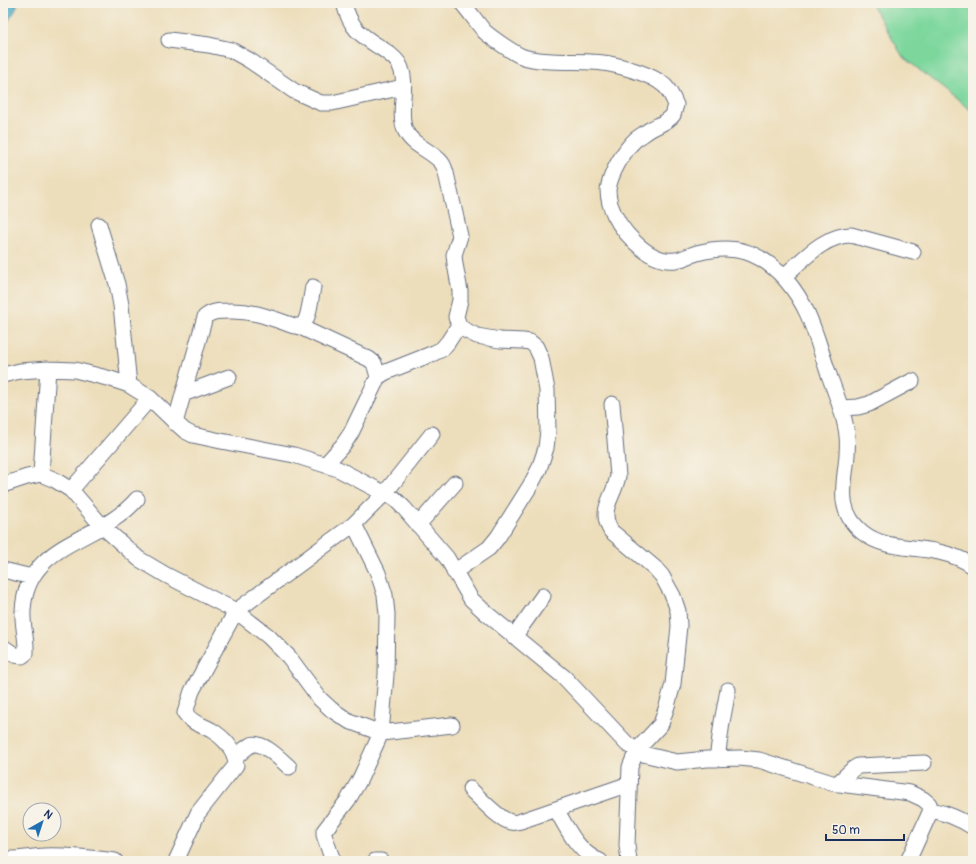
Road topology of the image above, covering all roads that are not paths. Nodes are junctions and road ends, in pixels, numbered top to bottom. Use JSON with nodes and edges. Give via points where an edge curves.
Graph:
{"nodes":[{"id":1,"x":344,"y":3,"type":"edge"},
{"id":2,"x":462,"y":3,"type":"edge"},
{"id":3,"x":170,"y":40,"type":"dead end"},
{"id":4,"x":403,"y":87,"type":"junction"},
{"id":5,"x":100,"y":224,"type":"dead end"},
{"id":6,"x":913,"y":252,"type":"dead end"},
{"id":7,"x":783,"y":277,"type":"junction"},
{"id":8,"x":313,"y":287,"type":"dead end"},
{"id":9,"x":459,"y":325,"type":"junction"},
{"id":10,"x":298,"y":326,"type":"junction"},
{"id":11,"x":48,"y":369,"type":"junction"},
{"id":12,"x":3,"y":375,"type":"edge"},
{"id":13,"x":229,"y":377,"type":"dead end"},
{"id":14,"x":378,"y":377,"type":"junction"},
{"id":15,"x":912,"y":381,"type":"dead end"},
{"id":16,"x":129,"y":385,"type":"junction"},
{"id":17,"x":183,"y":394,"type":"junction"},
{"id":18,"x":150,"y":398,"type":"junction"},
{"id":19,"x":612,"y":404,"type":"dead end"},
{"id":20,"x":841,"y":408,"type":"junction"},
{"id":21,"x":175,"y":423,"type":"junction"},
{"id":22,"x":432,"y":434,"type":"dead end"},
{"id":23,"x":325,"y":465,"type":"junction"},
{"id":24,"x":41,"y":474,"type":"junction"},
{"id":25,"x":456,"y":483,"type":"dead end"},
{"id":26,"x":3,"y":485,"type":"edge"},
{"id":27,"x":71,"y":490,"type":"junction"},
{"id":28,"x":384,"y":493,"type":"junction"},
{"id":29,"x":137,"y":499,"type":"dead end"},
{"id":30,"x":354,"y":524,"type":"junction"},
{"id":31,"x":418,"y":525,"type":"junction"},
{"id":32,"x":102,"y":526,"type":"junction"},
{"id":33,"x":973,"y":566,"type":"edge"},
{"id":34,"x":3,"y":570,"type":"edge"},
{"id":35,"x":454,"y":572,"type":"junction"},
{"id":36,"x":32,"y":577,"type":"junction"},
{"id":37,"x":543,"y":596,"type":"dead end"},
{"id":38,"x":236,"y":611,"type":"junction"},
{"id":39,"x":514,"y":637,"type":"junction"},
{"id":40,"x":3,"y":647,"type":"edge"},
{"id":41,"x":728,"y":690,"type":"dead end"},
{"id":42,"x":452,"y":725,"type":"dead end"},
{"id":43,"x":381,"y":733,"type":"junction"},
{"id":44,"x":637,"y":750,"type":"junction"},
{"id":45,"x":236,"y":757,"type":"junction"},
{"id":46,"x":717,"y":759,"type":"junction"},
{"id":47,"x":924,"y":763,"type":"dead end"},
{"id":48,"x":290,"y":767,"type":"dead end"},
{"id":49,"x":629,"y":784,"type":"junction"},
{"id":50,"x":837,"y":784,"type":"junction"},
{"id":51,"x":470,"y":789,"type":"dead end"},
{"id":52,"x":556,"y":809,"type":"junction"},
{"id":53,"x":931,"y":810,"type":"junction"},
{"id":54,"x":973,"y":827,"type":"edge"},
{"id":55,"x":9,"y":860,"type":"edge"},
{"id":56,"x":106,"y":860,"type":"edge"},
{"id":57,"x":176,"y":861,"type":"edge"},
{"id":58,"x":333,"y":861,"type":"edge"},
{"id":59,"x":375,"y":861,"type":"edge"},
{"id":60,"x":381,"y":861,"type":"edge"},
{"id":61,"x":600,"y":861,"type":"edge"},
{"id":62,"x":631,"y":861,"type":"edge"},
{"id":63,"x":908,"y":861,"type":"edge"}],
"edges":[{"from":1,"to":4,"type":"street","via":[[347,16],[363,37],[390,54],[399,63],[403,73]]},
{"from":2,"to":7,"type":"street","via":[[486,32],[521,56],[539,60],[593,62],[618,66],[644,74],[664,86],[672,95],[676,105],[672,116],[650,129],[626,150],[613,174],[608,191],[611,206],[619,223],[633,241],[646,252],[662,259],[675,260],[697,253],[735,248],[763,260]]},
{"from":3,"to":4,"type":"street","via":[[231,50],[294,91],[321,103],[332,103]]},
{"from":4,"to":9,"type":"street","via":[[402,121],[412,140],[442,164],[460,230],[454,255],[460,291],[456,318]]},
{"from":5,"to":16,"type":"street","via":[[121,305]]},
{"from":6,"to":7,"type":"street","via":[[843,235],[821,245]]},
{"from":7,"to":20,"type":"street","via":[[801,300],[814,328]]},
{"from":8,"to":10,"type":"street","via":[[307,317],[304,324]]},
{"from":9,"to":14,"type":"street","via":[[442,349]]},
{"from":9,"to":35,"type":"street","via":[[477,336],[530,342],[536,347],[545,374],[548,431],[539,469],[498,537],[488,548]]},
{"from":10,"to":14,"type":"street","via":[[370,358],[374,362]]},
{"from":10,"to":17,"type":"street","via":[[242,310],[216,311],[209,314],[205,317]]},
{"from":11,"to":12,"type":"street"},
{"from":11,"to":16,"type":"street","via":[[75,370]]},
{"from":11,"to":24,"type":"street"},
{"from":13,"to":17,"type":"street"},
{"from":14,"to":23,"type":"street","via":[[351,433]]},
{"from":15,"to":20,"type":"street","via":[[869,404]]},
{"from":16,"to":18,"type":"street"},
{"from":17,"to":21,"type":"street"},
{"from":18,"to":21,"type":"street"},
{"from":18,"to":27,"type":"street"},
{"from":19,"to":44,"type":"street","via":[[618,476],[605,514],[607,525],[662,576],[678,611],[679,626],[673,684],[667,706],[660,724]]},
{"from":20,"to":33,"type":"street","via":[[847,436],[842,500],[848,517],[874,540],[889,545],[939,552],[962,559]]},
{"from":21,"to":23,"type":"street","via":[[193,434],[294,455]]},
{"from":22,"to":28,"type":"street"},
{"from":23,"to":28,"type":"street"},
{"from":24,"to":26,"type":"street"},
{"from":24,"to":27,"type":"street"},
{"from":25,"to":31,"type":"street"},
{"from":27,"to":32,"type":"street"},
{"from":28,"to":30,"type":"street"},
{"from":28,"to":31,"type":"street","via":[[404,508]]},
{"from":29,"to":32,"type":"street","via":[[127,510]]},
{"from":30,"to":38,"type":"street"},
{"from":30,"to":43,"type":"street","via":[[378,573],[386,601],[386,675]]},
{"from":31,"to":35,"type":"street","via":[[446,558]]},
{"from":32,"to":36,"type":"street","via":[[52,554]]},
{"from":32,"to":38,"type":"street","via":[[139,559]]},
{"from":34,"to":36,"type":"street"},
{"from":35,"to":39,"type":"street","via":[[471,599]]},
{"from":36,"to":40,"type":"street","via":[[23,612],[26,652],[22,656],[15,655]]},
{"from":37,"to":39,"type":"street"},
{"from":38,"to":43,"type":"street","via":[[278,645],[320,699],[332,710],[349,721]]},
{"from":38,"to":45,"type":"street","via":[[192,691],[184,713],[196,724],[211,730],[221,738]]},
{"from":39,"to":44,"type":"street","via":[[564,678],[627,744]]},
{"from":41,"to":46,"type":"street"},
{"from":42,"to":43,"type":"street"},
{"from":43,"to":58,"type":"street","via":[[348,800],[324,831]]},
{"from":44,"to":46,"type":"street","via":[[658,759],[677,762]]},
{"from":44,"to":49,"type":"street","via":[[630,767]]},
{"from":45,"to":48,"type":"street","via":[[250,746],[258,744]]},
{"from":45,"to":57,"type":"street","via":[[236,765],[198,813]]},
{"from":46,"to":50,"type":"street","via":[[759,760]]},
{"from":47,"to":50,"type":"street","via":[[858,766]]},
{"from":49,"to":52,"type":"street"},
{"from":49,"to":62,"type":"street","via":[[627,846]]},
{"from":50,"to":53,"type":"street","via":[[910,793],[923,799]]},
{"from":51,"to":52,"type":"street","via":[[497,814],[512,822]]},
{"from":52,"to":61,"type":"street","via":[[581,848]]},
{"from":53,"to":54,"type":"street"},
{"from":53,"to":63,"type":"street"},
{"from":55,"to":56,"type":"street","via":[[63,856]]},
{"from":59,"to":60,"type":"street"}]}
